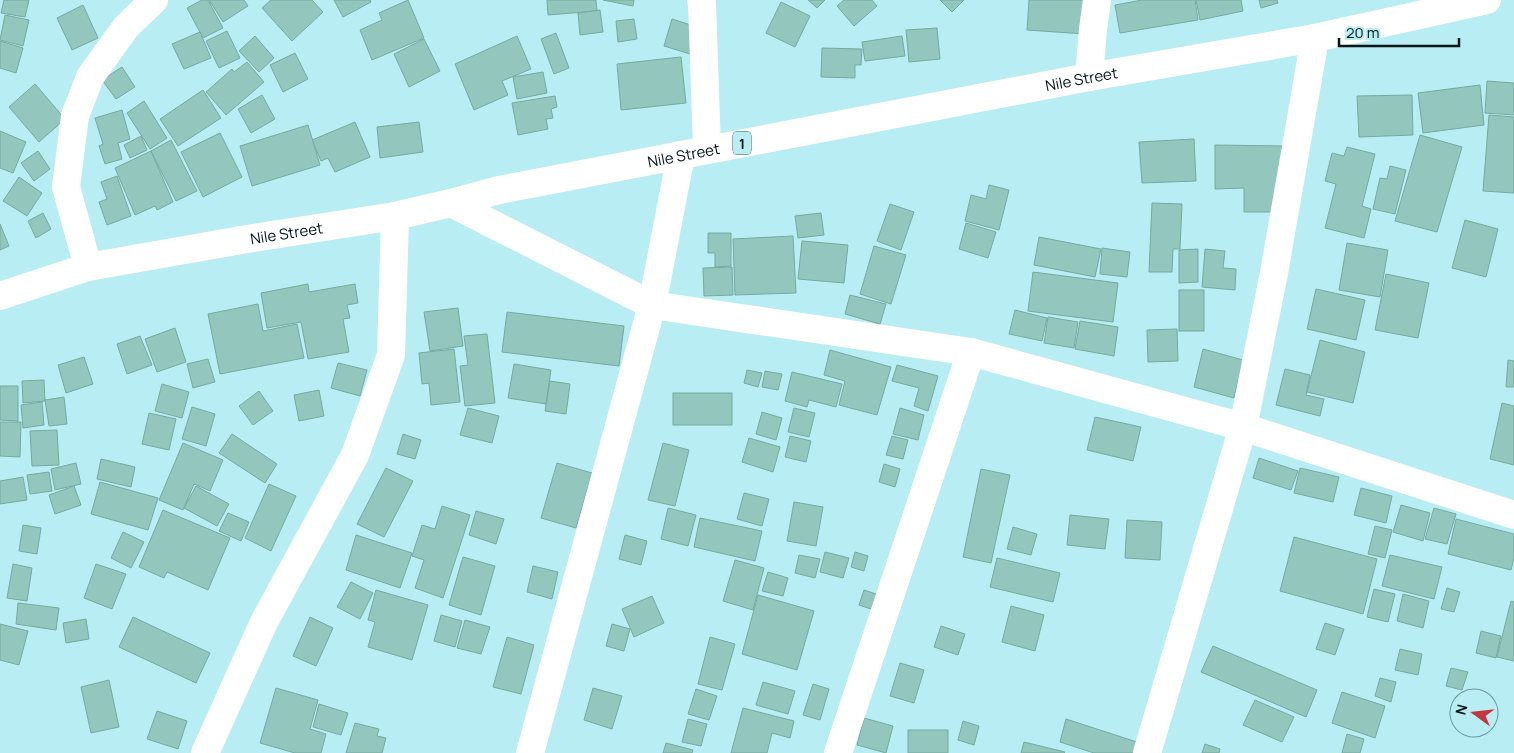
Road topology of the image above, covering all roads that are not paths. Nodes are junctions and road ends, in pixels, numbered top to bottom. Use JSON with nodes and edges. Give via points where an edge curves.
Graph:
{"nodes":[{"id":1,"x":154,"y":0,"type":"edge"},
{"id":2,"x":701,"y":0,"type":"edge"},
{"id":3,"x":1097,"y":0,"type":"edge"},
{"id":4,"x":1487,"y":0,"type":"edge"},
{"id":5,"x":1315,"y":38,"type":"junction"},
{"id":6,"x":1089,"y":77,"type":"junction"},
{"id":7,"x":707,"y":149,"type":"junction"},
{"id":8,"x":681,"y":155,"type":"junction"},
{"id":9,"x":451,"y":203,"type":"junction"},
{"id":10,"x":395,"y":216,"type":"junction"},
{"id":11,"x":88,"y":268,"type":"junction"},
{"id":12,"x":0,"y":296,"type":"edge"},
{"id":13,"x":652,"y":305,"type":"junction"},
{"id":14,"x":971,"y":352,"type":"junction"},
{"id":15,"x":1243,"y":426,"type":"junction"},
{"id":16,"x":1514,"y":515,"type":"edge"},
{"id":17,"x":204,"y":753,"type":"edge"},
{"id":18,"x":530,"y":753,"type":"edge"},
{"id":19,"x":838,"y":753,"type":"edge"},
{"id":20,"x":1147,"y":753,"type":"edge"}],
"edges":[{"from":1,"to":11,"type":"street","via":[[126,27],[90,77],[75,116],[66,187]]},
{"from":2,"to":7,"type":"street"},
{"from":3,"to":6,"type":"street"},
{"from":4,"to":5,"type":"street","name":"Nile Street","number":"1"},
{"from":5,"to":6,"type":"street","name":"Nile Street","number":"1"},
{"from":5,"to":15,"type":"street","via":[[1274,273]]},
{"from":6,"to":7,"type":"street","name":"Nile Street","number":"1"},
{"from":7,"to":8,"type":"street","name":"Nile Street","number":"1"},
{"from":8,"to":9,"type":"street","name":"Nile Street","number":"1","via":[[499,190]]},
{"from":8,"to":13,"type":"street"},
{"from":9,"to":10,"type":"street","name":"Nile Street","number":"1"},
{"from":9,"to":13,"type":"street"},
{"from":10,"to":11,"type":"street","name":"Nile Street","number":"1"},
{"from":10,"to":17,"type":"street","via":[[391,355],[355,455],[264,622]]},
{"from":11,"to":12,"type":"street","name":"Nile Street","number":"1"},
{"from":13,"to":14,"type":"street"},
{"from":13,"to":18,"type":"street"},
{"from":14,"to":15,"type":"street"},
{"from":14,"to":19,"type":"street"},
{"from":15,"to":16,"type":"street"},
{"from":15,"to":20,"type":"street"}]}
